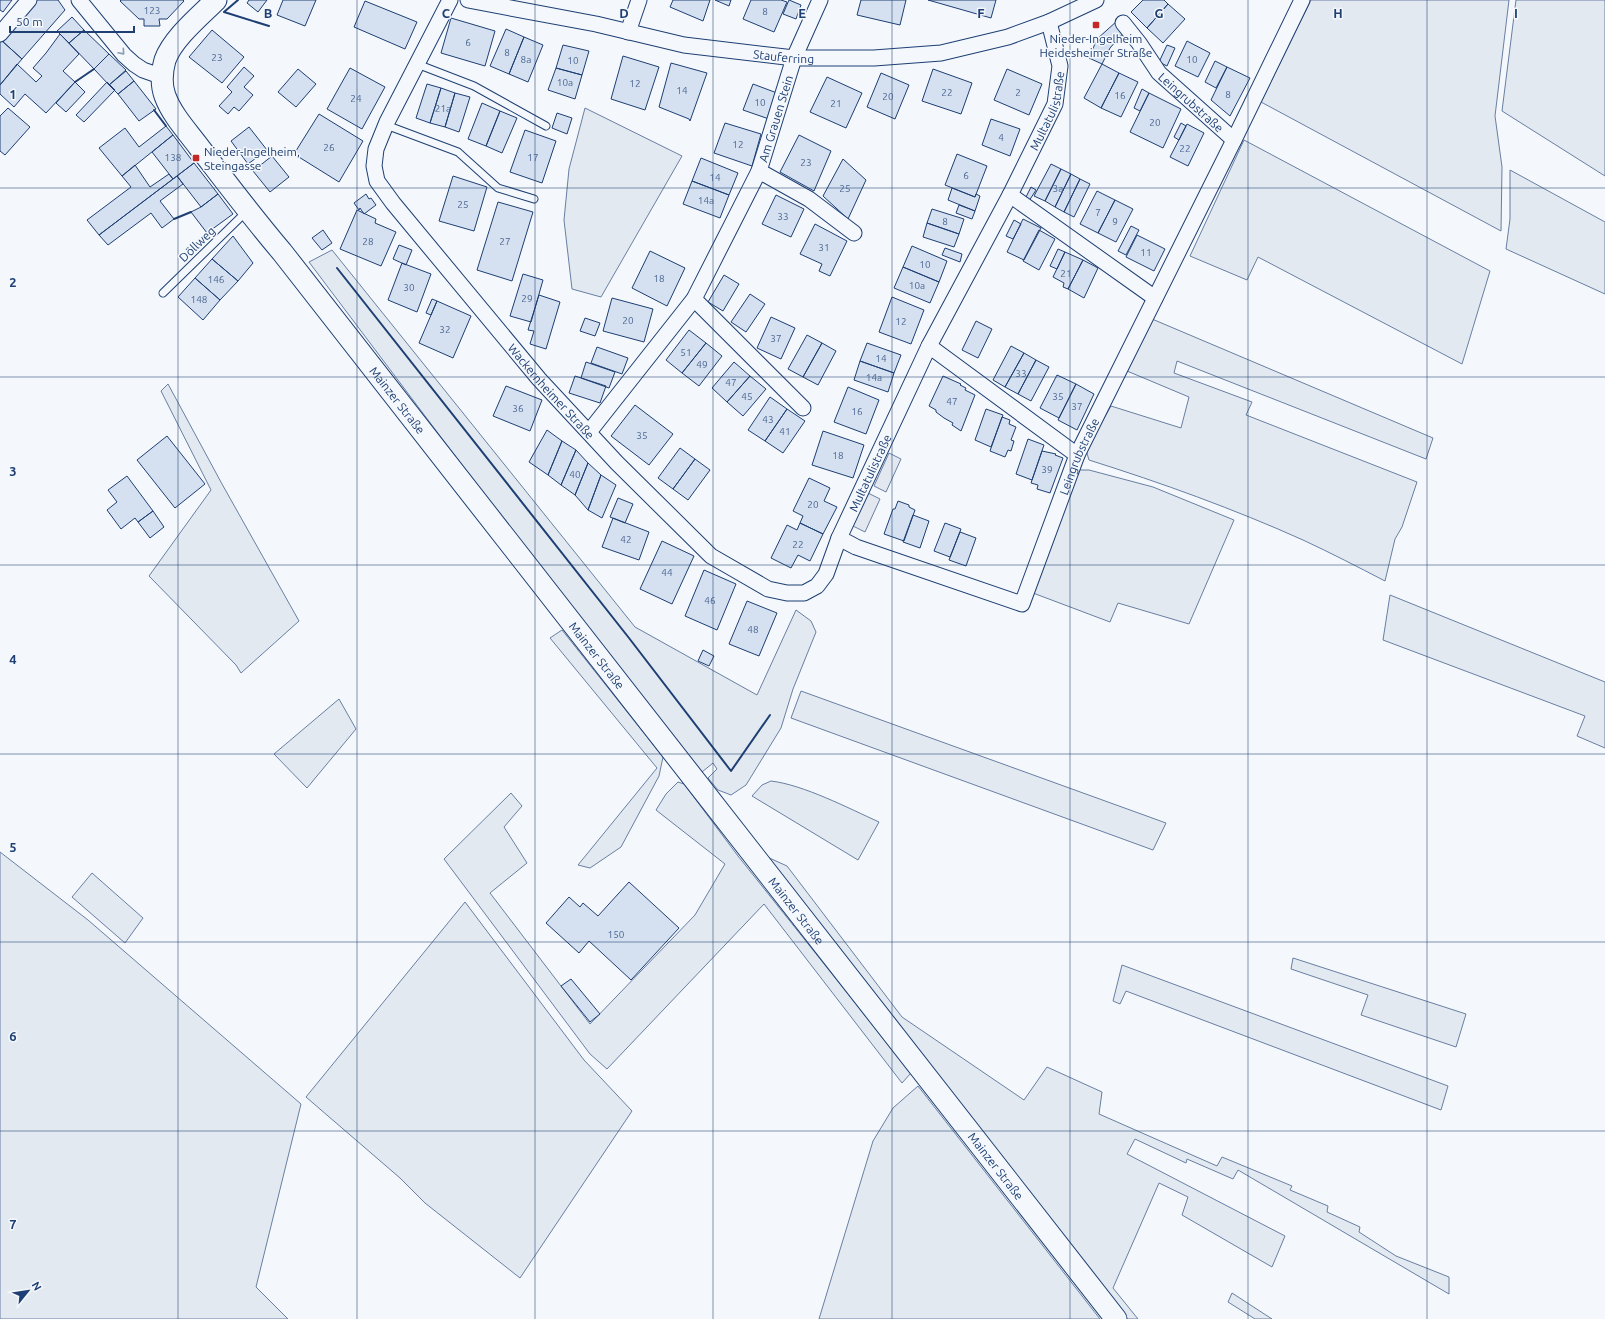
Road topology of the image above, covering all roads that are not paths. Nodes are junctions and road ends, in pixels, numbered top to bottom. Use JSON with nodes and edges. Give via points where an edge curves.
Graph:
{"nodes":[{"id":1,"x":29,"y":0,"type":"edge"},
{"id":2,"x":79,"y":0,"type":"edge"},
{"id":3,"x":216,"y":0,"type":"edge"},
{"id":4,"x":450,"y":0,"type":"edge"},
{"id":5,"x":468,"y":0,"type":"edge"},
{"id":6,"x":639,"y":0,"type":"edge"},
{"id":7,"x":820,"y":0,"type":"edge"},
{"id":8,"x":1096,"y":0,"type":"edge"},
{"id":9,"x":1302,"y":0,"type":"edge"},
{"id":10,"x":1049,"y":22,"type":"junction"},
{"id":11,"x":1123,"y":23,"type":"dead end"},
{"id":12,"x":628,"y":32,"type":"junction"},
{"id":13,"x":0,"y":34,"type":"edge"},
{"id":14,"x":794,"y":58,"type":"junction"},
{"id":15,"x":417,"y":64,"type":"junction"},
{"id":16,"x":163,"y":77,"type":"junction"},
{"id":17,"x":386,"y":125,"type":"junction"},
{"id":18,"x":546,"y":126,"type":"dead end"},
{"id":19,"x":1234,"y":140,"type":"junction"},
{"id":20,"x":760,"y":171,"type":"junction"},
{"id":21,"x":1010,"y":195,"type":"junction"},
{"id":22,"x":534,"y":199,"type":"dead end"},
{"id":23,"x":247,"y":210,"type":"junction"},
{"id":24,"x":854,"y":234,"type":"dead end"},
{"id":25,"x":163,"y":293,"type":"dead end"},
{"id":26,"x":1155,"y":298,"type":"junction"},
{"id":27,"x":694,"y":299,"type":"junction"},
{"id":28,"x":929,"y":346,"type":"junction"},
{"id":29,"x":803,"y":408,"type":"dead end"},
{"id":30,"x":589,"y":432,"type":"junction"},
{"id":31,"x":1077,"y":455,"type":"junction"},
{"id":32,"x":839,"y":538,"type":"junction"},
{"id":33,"x":804,"y":594,"type":"joint"},
{"id":34,"x":1116,"y":1319,"type":"edge"}],
"edges":[{"from":1,"to":13,"type":"street"},
{"from":2,"to":16,"type":"street","one_way":true,"via":[[129,60],[143,70]]},
{"from":3,"to":16,"type":"main road","via":[[172,47],[166,59]]},
{"from":4,"to":15,"type":"street","name":"Wackernheimer Straße"},
{"from":5,"to":12,"type":"street","name":"Stauferring"},
{"from":6,"to":12,"type":"street"},
{"from":7,"to":14,"type":"street","name":"Am Grauen Stein"},
{"from":8,"to":10,"type":"street","name":"Stauferring"},
{"from":9,"to":19,"type":"street","name":"Leingrubstraße"},
{"from":10,"to":14,"type":"street","name":"Stauferring","via":[[1008,37],[941,53],[874,58]]},
{"from":10,"to":21,"type":"street","name":"Multatulistraße","via":[[1060,66],[1055,104]]},
{"from":11,"to":19,"type":"street","name":"Leingrubstraße","via":[[1159,73]]},
{"from":12,"to":14,"type":"street","name":"Stauferring","via":[[684,45]]},
{"from":14,"to":20,"type":"street","name":"Am Grauen Stein"},
{"from":15,"to":17,"type":"street","name":"Wackernheimer Straße"},
{"from":15,"to":18,"type":"lane","via":[[474,86]]},
{"from":16,"to":23,"type":"main road","name":"Mainzer Straße","via":[[163,87],[170,108]]},
{"from":17,"to":22,"type":"lane","via":[[458,152],[498,188]]},
{"from":17,"to":30,"type":"street","name":"Wackernheimer Straße","via":[[376,149],[374,166],[377,181],[539,379]]},
{"from":19,"to":26,"type":"street","name":"Leingrubstraße"},
{"from":20,"to":24,"type":"street","name":"Am Grauen Stein","via":[[809,199]]},
{"from":20,"to":27,"type":"street","name":"Am Grauen Stein"},
{"from":21,"to":26,"type":"street"},
{"from":21,"to":28,"type":"street","name":"Multatulistraße"},
{"from":23,"to":25,"type":"lane","name":"Döllweg"},
{"from":23,"to":34,"type":"main road","name":"Mainzer Straße"},
{"from":26,"to":31,"type":"street","name":"Leingrubstraße"},
{"from":27,"to":29,"type":"street"},
{"from":27,"to":30,"type":"street","name":"Am Grauen Stein"},
{"from":28,"to":31,"type":"street"},
{"from":28,"to":32,"type":"street","name":"Multatulistraße"},
{"from":30,"to":33,"type":"street","name":"Wackernheimer Straße","via":[[711,556],[768,589]]},
{"from":31,"to":32,"type":"street","name":"Leingrubstraße","via":[[1022,604],[856,547]]},
{"from":32,"to":33,"type":"street","name":"Multatulistraße","via":[[826,574],[816,586]]}]}
